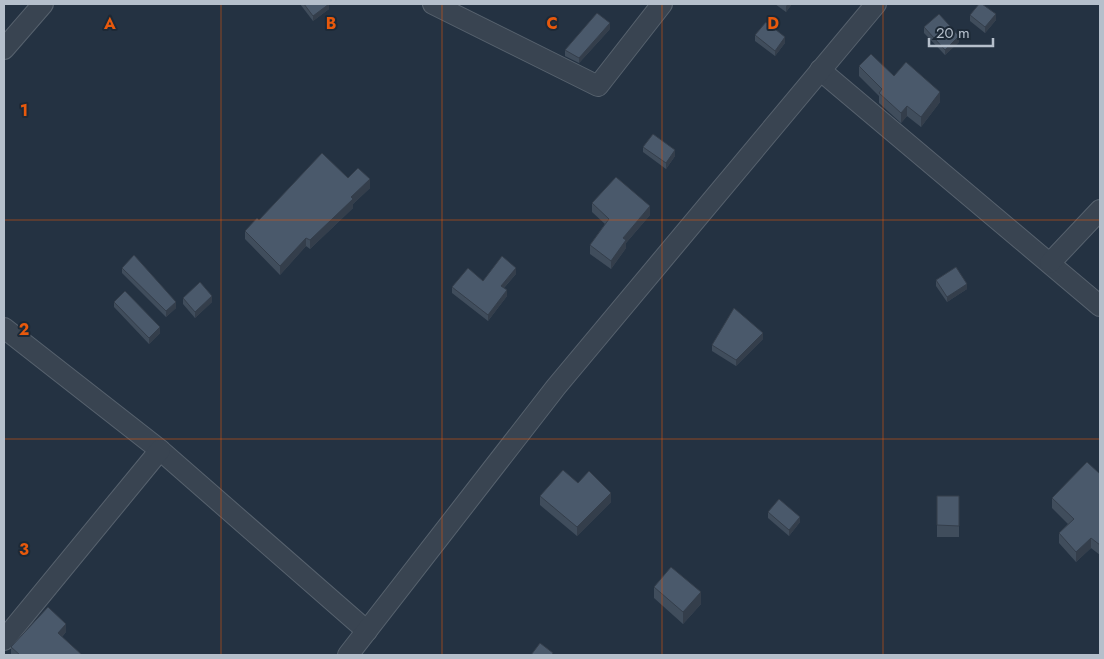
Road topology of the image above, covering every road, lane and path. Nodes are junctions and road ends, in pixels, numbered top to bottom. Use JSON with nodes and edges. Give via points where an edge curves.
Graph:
{"nodes":[{"id":1,"x":43,"y":4,"type":"edge"},
{"id":2,"x":433,"y":4,"type":"edge"},
{"id":3,"x":662,"y":4,"type":"edge"},
{"id":4,"x":876,"y":4,"type":"edge"},
{"id":5,"x":4,"y":49,"type":"edge"},
{"id":6,"x":820,"y":70,"type":"junction"},
{"id":7,"x":1100,"y":210,"type":"edge"},
{"id":8,"x":1050,"y":263,"type":"junction"},
{"id":9,"x":1100,"y":306,"type":"edge"},
{"id":10,"x":4,"y":328,"type":"edge"},
{"id":11,"x":160,"y":450,"type":"junction"},
{"id":12,"x":367,"y":631,"type":"junction"},
{"id":13,"x":4,"y":640,"type":"edge"},
{"id":14,"x":348,"y":655,"type":"edge"}],
"edges":[{"from":1,"to":5,"type":"street"},
{"from":2,"to":3,"type":"street","via":[[598,86]]},
{"from":4,"to":6,"type":"street"},
{"from":6,"to":8,"type":"street"},
{"from":6,"to":12,"type":"street","via":[[556,387]]},
{"from":7,"to":8,"type":"street"},
{"from":8,"to":9,"type":"street"},
{"from":10,"to":11,"type":"street"},
{"from":11,"to":12,"type":"street"},
{"from":11,"to":13,"type":"street"},
{"from":12,"to":14,"type":"street"}]}
